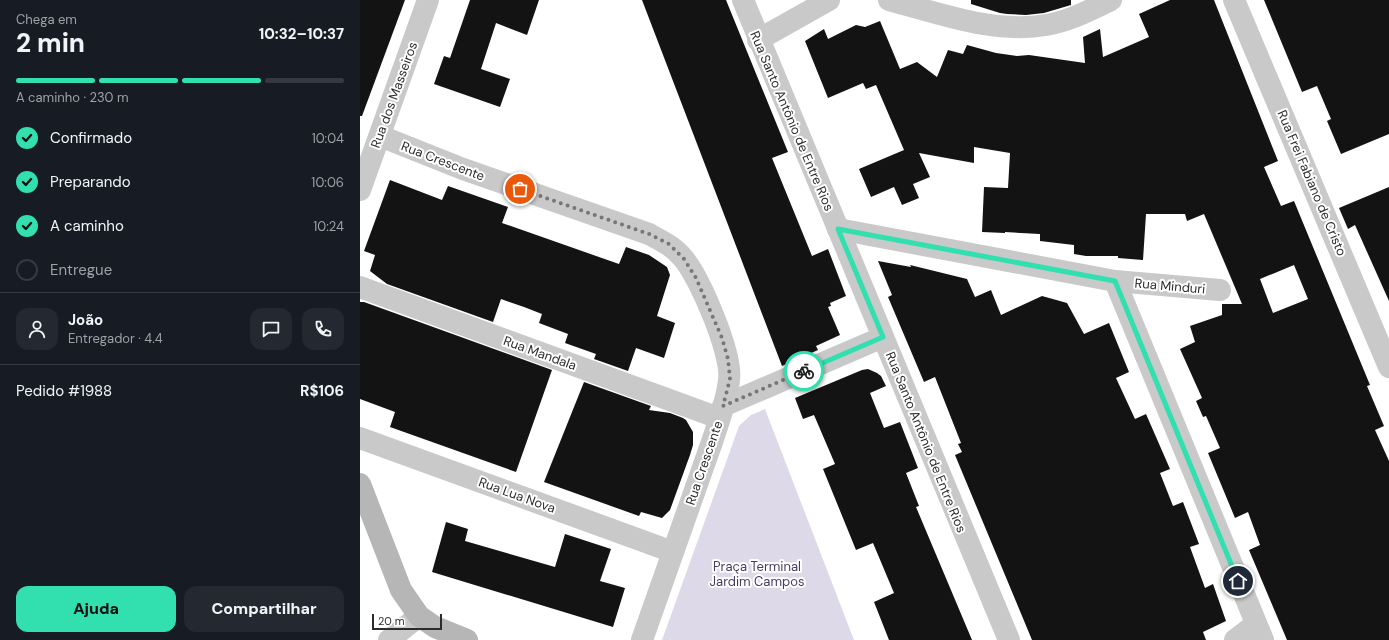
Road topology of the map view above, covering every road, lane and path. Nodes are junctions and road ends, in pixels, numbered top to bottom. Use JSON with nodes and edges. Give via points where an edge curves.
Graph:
{"nodes":[{"id":1,"x":428,"y":0,"type":"edge"},
{"id":2,"x":742,"y":0,"type":"edge"},
{"id":3,"x":829,"y":0,"type":"edge"},
{"id":4,"x":889,"y":0,"type":"edge"},
{"id":5,"x":1112,"y":0,"type":"edge"},
{"id":6,"x":1234,"y":0,"type":"edge"},
{"id":7,"x":758,"y":40,"type":"junction"},
{"id":8,"x":380,"y":136,"type":"junction"},
{"id":9,"x":360,"y":190,"type":"edge"},
{"id":10,"x":838,"y":229,"type":"junction"},
{"id":11,"x":1115,"y":281,"type":"junction"},
{"id":12,"x":360,"y":287,"type":"edge"},
{"id":13,"x":1220,"y":290,"type":"dead end"},
{"id":14,"x":883,"y":337,"type":"junction"},
{"id":15,"x":1389,"y":367,"type":"edge"},
{"id":16,"x":721,"y":412,"type":"junction"},
{"id":17,"x":360,"y":438,"type":"edge"},
{"id":18,"x":360,"y":484,"type":"edge"},
{"id":19,"x":673,"y":552,"type":"junction"},
{"id":20,"x":419,"y":616,"type":"junction"},
{"id":21,"x":1259,"y":632,"type":"edge"},
{"id":22,"x":389,"y":640,"type":"edge"},
{"id":23,"x":467,"y":640,"type":"edge"},
{"id":24,"x":642,"y":640,"type":"edge"},
{"id":25,"x":1009,"y":640,"type":"edge"},
{"id":26,"x":1235,"y":640,"type":"edge"}],
"edges":[{"from":1,"to":8,"type":"street","name":"Rua dos Masseiros"},
{"from":2,"to":7,"type":"street","name":"Rua Santo Antônio de Entre Rios"},
{"from":3,"to":7,"type":"street"},
{"from":4,"to":5,"type":"street","via":[[982,24],[1018,27],[1046,25],[1077,17]]},
{"from":6,"to":15,"type":"street","name":"Rua Frei Fabiano de Cristo"},
{"from":7,"to":10,"type":"street","name":"Rua Santo Antônio de Entre Rios"},
{"from":8,"to":9,"type":"street","name":"Rua dos Masseiros"},
{"from":8,"to":16,"type":"street","name":"Rua Crescente","via":[[462,170],[649,234],[669,244],[684,259],[696,278],[722,338],[730,379]]},
{"from":10,"to":11,"type":"street","name":"Rua Minduri"},
{"from":10,"to":14,"type":"street","name":"Rua Santo Antônio de Entre Rios"},
{"from":11,"to":13,"type":"street","name":"Rua Minduri"},
{"from":11,"to":21,"type":"street"},
{"from":12,"to":16,"type":"street","name":"Rua Mandala"},
{"from":14,"to":16,"type":"street"},
{"from":14,"to":25,"type":"street","name":"Rua Santo Antônio de Entre Rios"},
{"from":16,"to":19,"type":"street","name":"Rua Crescente"},
{"from":17,"to":19,"type":"street","name":"Rua Lua Nova"},
{"from":18,"to":20,"type":"street","via":[[401,590]]},
{"from":19,"to":24,"type":"street","name":"Rua Crescente"},
{"from":20,"to":22,"type":"street"},
{"from":20,"to":23,"type":"street","via":[[435,627]]},
{"from":21,"to":26,"type":"street"}]}
